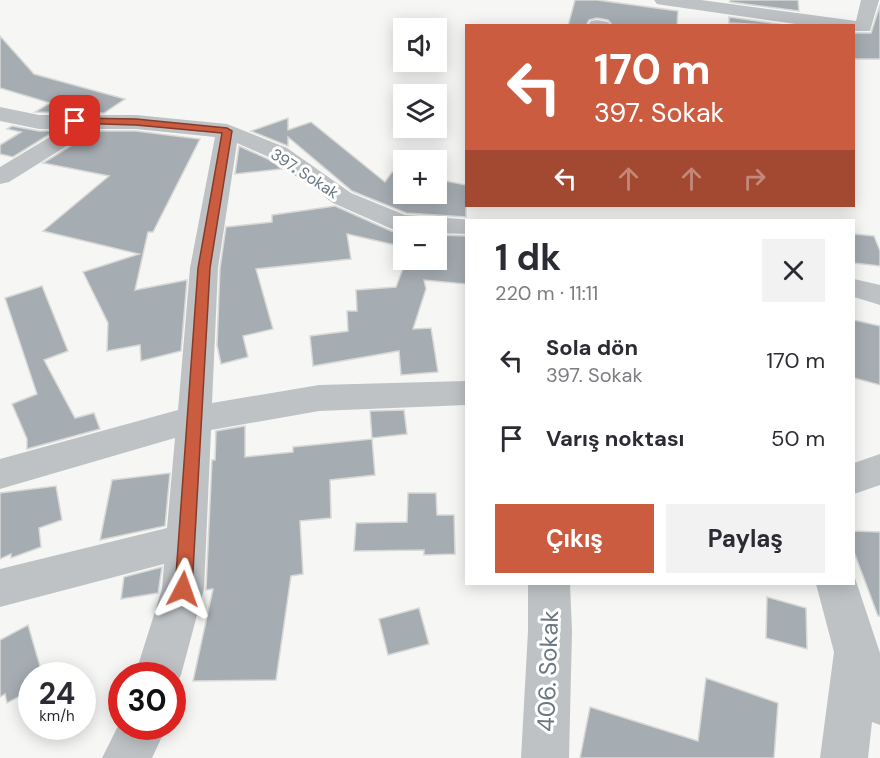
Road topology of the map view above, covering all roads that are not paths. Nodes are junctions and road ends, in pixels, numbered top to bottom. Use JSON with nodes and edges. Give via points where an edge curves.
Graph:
{"nodes":[{"id":1,"x":663,"y":0,"type":"edge"},
{"id":2,"x":870,"y":0,"type":"edge"},
{"id":3,"x":685,"y":1,"type":"edge"},
{"id":4,"x":722,"y":17,"type":"edge"},
{"id":5,"x":793,"y":24,"type":"edge"},
{"id":6,"x":864,"y":31,"type":"edge"},
{"id":7,"x":0,"y":114,"type":"edge"},
{"id":8,"x":92,"y":120,"type":"junction"},
{"id":9,"x":227,"y":131,"type":"junction"},
{"id":10,"x":0,"y":177,"type":"edge"},
{"id":11,"x":465,"y":226,"type":"edge"},
{"id":12,"x":855,"y":288,"type":"edge"},
{"id":13,"x":880,"y":295,"type":"edge"},
{"id":14,"x":465,"y":393,"type":"edge"},
{"id":15,"x":195,"y":419,"type":"junction"},
{"id":16,"x":880,"y":469,"type":"edge"},
{"id":17,"x":0,"y":474,"type":"edge"},
{"id":18,"x":855,"y":479,"type":"edge"},
{"id":19,"x":187,"y":541,"type":"junction"},
{"id":20,"x":549,"y":585,"type":"edge"},
{"id":21,"x":837,"y":585,"type":"edge"},
{"id":22,"x":0,"y":588,"type":"edge"},
{"id":23,"x":856,"y":652,"type":"junction"},
{"id":24,"x":162,"y":662,"type":"edge"},
{"id":25,"x":880,"y":702,"type":"edge"},
{"id":26,"x":136,"y":740,"type":"edge"},
{"id":27,"x":126,"y":758,"type":"edge"},
{"id":28,"x":545,"y":758,"type":"edge"},
{"id":29,"x":844,"y":758,"type":"edge"}],
"edges":[{"from":1,"to":3,"type":"street"},
{"from":2,"to":6,"type":"street"},
{"from":3,"to":4,"type":"street"},
{"from":4,"to":5,"type":"street"},
{"from":7,"to":8,"type":"street","name":"397. Sokak","via":[[39,122]]},
{"from":8,"to":9,"type":"street","name":"397. Sokak"},
{"from":8,"to":10,"type":"street"},
{"from":9,"to":11,"type":"street","name":"397. Sokak","via":[[279,153],[342,198],[401,223]]},
{"from":9,"to":15,"type":"street","via":[[204,268]]},
{"from":12,"to":13,"type":"street"},
{"from":14,"to":15,"type":"street","via":[[319,398]]},
{"from":15,"to":17,"type":"street"},
{"from":15,"to":19,"type":"street"},
{"from":16,"to":18,"type":"street"},
{"from":19,"to":22,"type":"street"},
{"from":19,"to":24,"type":"street","via":[[183,589]]},
{"from":20,"to":28,"type":"street","name":"406. Sokak"},
{"from":21,"to":23,"type":"street"},
{"from":23,"to":25,"type":"street"},
{"from":23,"to":29,"type":"street"},
{"from":26,"to":27,"type":"street"}]}
